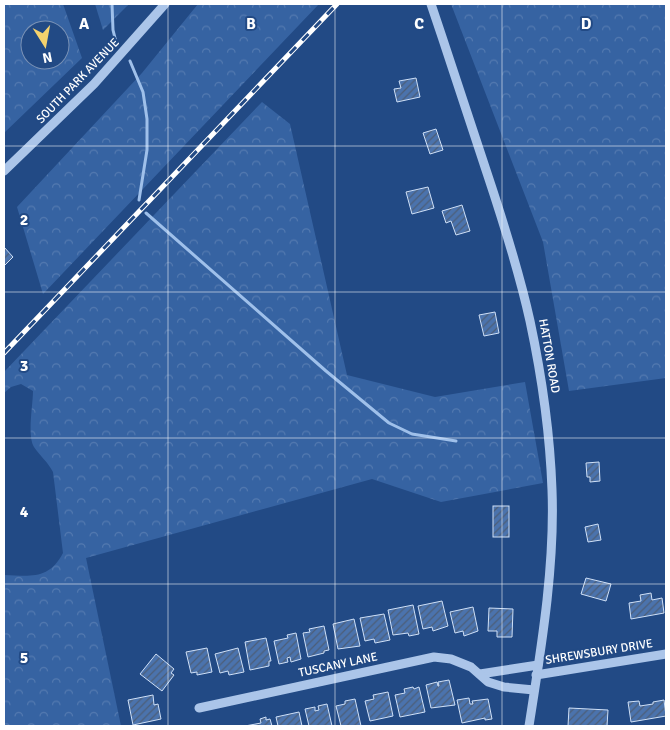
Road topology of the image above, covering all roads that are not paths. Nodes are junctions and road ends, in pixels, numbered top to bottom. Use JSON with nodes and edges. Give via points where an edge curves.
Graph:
{"nodes":[{"id":1,"x":165,"y":4,"type":"edge"},
{"id":2,"x":432,"y":4,"type":"edge"},
{"id":3,"x":4,"y":171,"type":"edge"},
{"id":4,"x":666,"y":654,"type":"edge"},
{"id":5,"x":538,"y":665,"type":"junction"},
{"id":6,"x":480,"y":674,"type":"junction"},
{"id":7,"x":536,"y":675,"type":"junction"},
{"id":8,"x":534,"y":690,"type":"junction"},
{"id":9,"x":199,"y":708,"type":"dead end"},
{"id":10,"x":529,"y":726,"type":"edge"}],
"edges":[{"from":1,"to":3,"type":"street","name":"SOUTH PARK AVENUE","via":[[94,84]]},
{"from":2,"to":5,"type":"street","name":"HATTON ROAD","via":[[508,242],[538,357],[552,491],[550,560]]},
{"from":4,"to":7,"type":"street","name":"SHREWSBURY DRIVE"},
{"from":5,"to":6,"type":"street"},
{"from":5,"to":7,"type":"street","name":"HATTON ROAD"},
{"from":6,"to":8,"type":"street","name":"TUSCANY LANE","via":[[488,682],[504,687]]},
{"from":6,"to":9,"type":"street","name":"TUSCANY LANE","via":[[451,659],[434,658]]},
{"from":7,"to":8,"type":"street","name":"HATTON ROAD"},
{"from":8,"to":10,"type":"street","name":"HATTON ROAD"}]}
